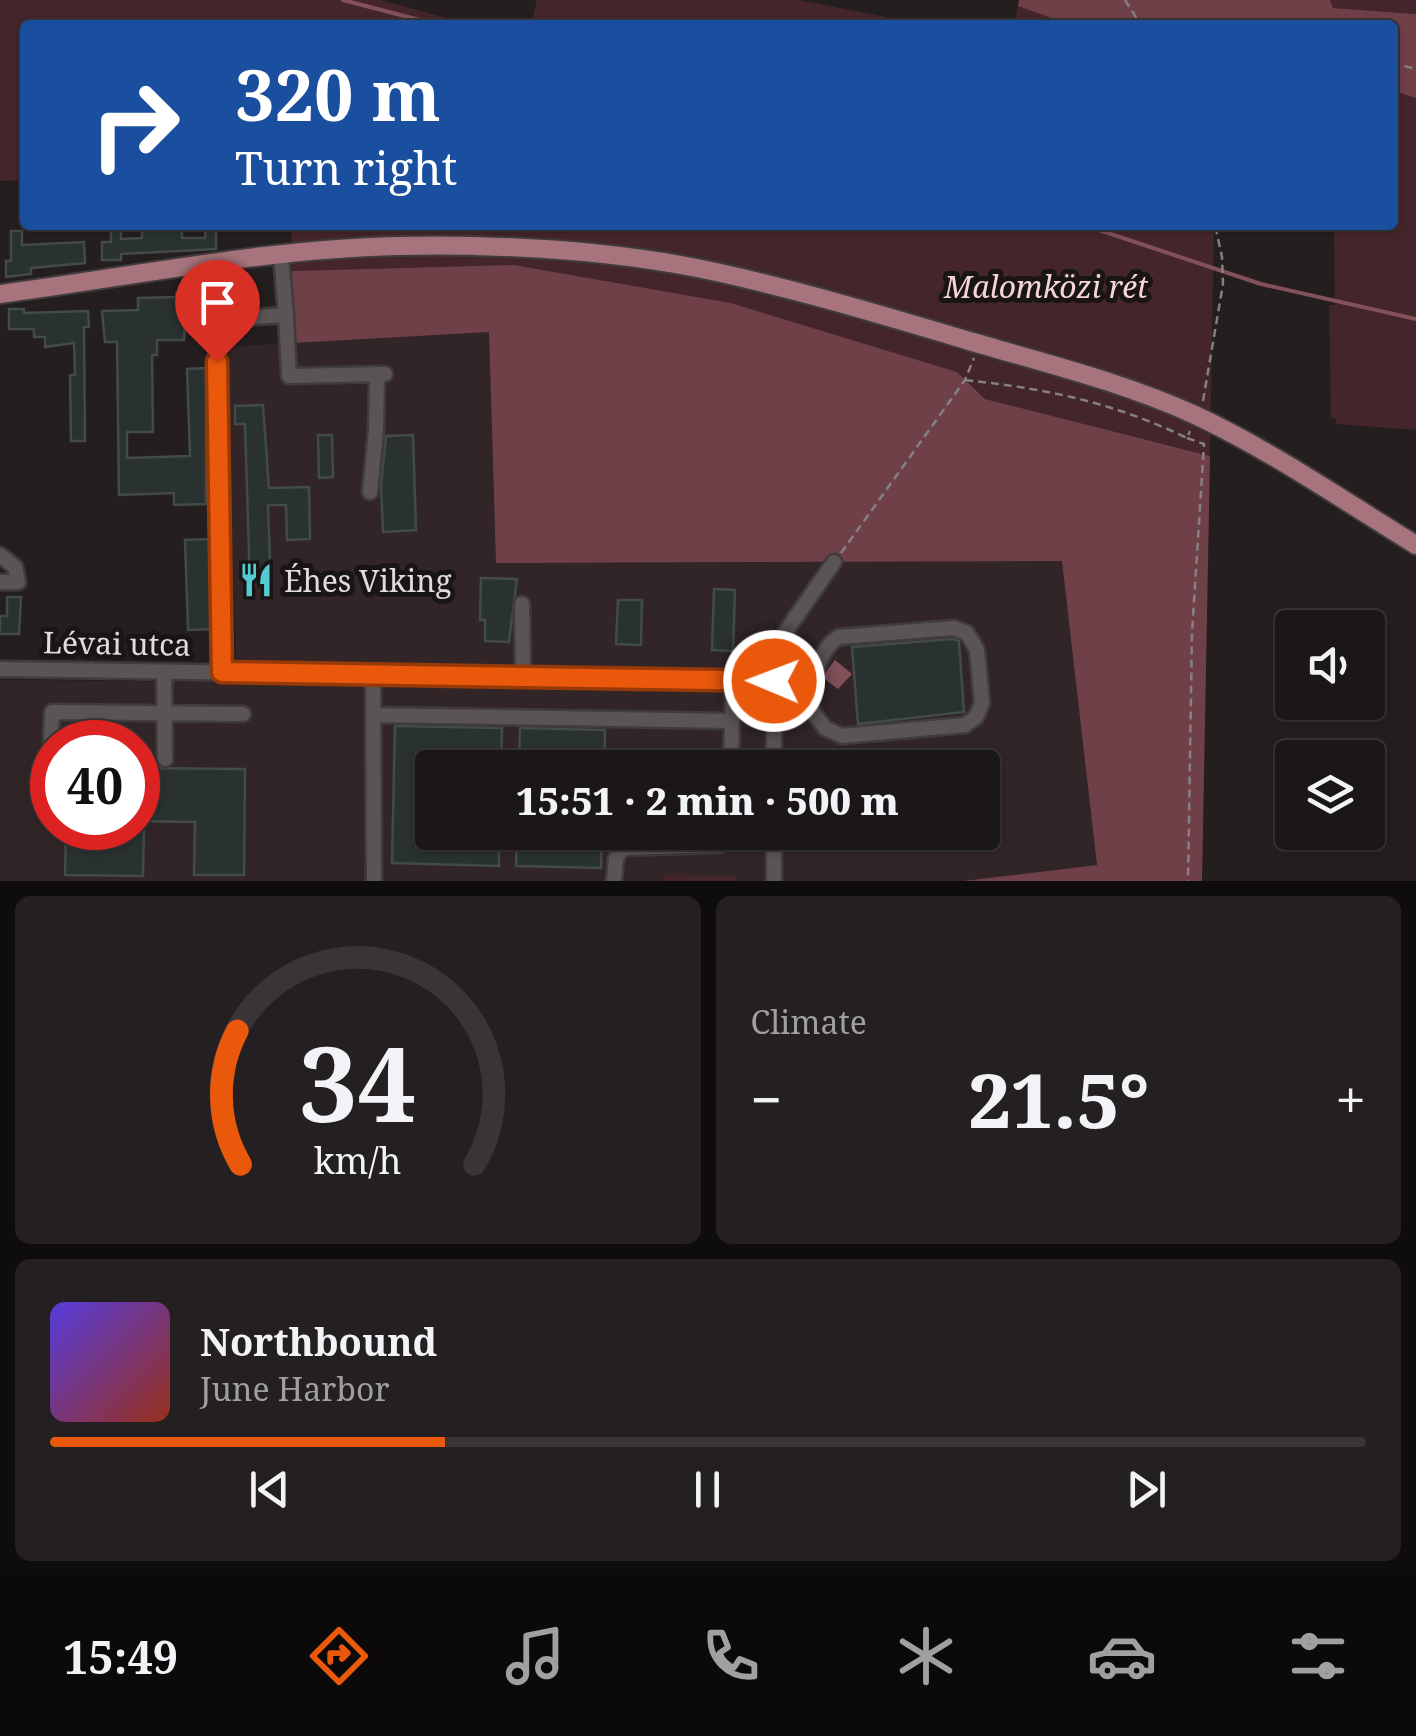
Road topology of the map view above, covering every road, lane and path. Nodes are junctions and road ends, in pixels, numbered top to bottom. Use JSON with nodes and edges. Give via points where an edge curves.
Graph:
{"nodes":[{"id":1,"x":1216,"y":230,"type":"edge"},
{"id":2,"x":281,"y":255,"type":"junction"},
{"id":3,"x":216,"y":264,"type":"junction"},
{"id":4,"x":0,"y":294,"type":"edge"},
{"id":5,"x":216,"y":299,"type":"junction"},
{"id":6,"x":286,"y":316,"type":"junction"},
{"id":7,"x":980,"y":344,"type":"junction"},
{"id":8,"x":966,"y":380,"type":"junction"},
{"id":9,"x":1196,"y":416,"type":"junction"},
{"id":10,"x":1188,"y":438,"type":"junction"},
{"id":11,"x":370,"y":492,"type":"dead end"},
{"id":12,"x":1416,"y":546,"type":"edge"},
{"id":13,"x":0,"y":555,"type":"edge"},
{"id":14,"x":834,"y":562,"type":"joint"},
{"id":15,"x":0,"y":582,"type":"edge"},
{"id":16,"x":522,"y":604,"type":"dead end"},
{"id":17,"x":0,"y":668,"type":"edge"},
{"id":18,"x":164,"y":672,"type":"junction"},
{"id":19,"x":222,"y":672,"type":"junction"},
{"id":20,"x":373,"y":675,"type":"junction"},
{"id":21,"x":524,"y":677,"type":"junction"},
{"id":22,"x":733,"y":681,"type":"junction"},
{"id":23,"x":774,"y":681,"type":"junction"},
{"id":24,"x":794,"y":698,"type":"junction"},
{"id":25,"x":774,"y":699,"type":"junction"},
{"id":26,"x":164,"y":713,"type":"junction"},
{"id":27,"x":243,"y":714,"type":"dead end"},
{"id":28,"x":373,"y":715,"type":"junction"},
{"id":29,"x":52,"y":720,"type":"edge"},
{"id":30,"x":732,"y":721,"type":"junction"},
{"id":31,"x":731,"y":750,"type":"edge"},
{"id":32,"x":774,"y":750,"type":"edge"},
{"id":33,"x":165,"y":759,"type":"dead end"},
{"id":34,"x":622,"y":850,"type":"edge"},
{"id":35,"x":774,"y":850,"type":"edge"},
{"id":36,"x":374,"y":881,"type":"edge"},
{"id":37,"x":614,"y":881,"type":"edge"},
{"id":38,"x":774,"y":881,"type":"edge"},
{"id":39,"x":1188,"y":881,"type":"edge"}],
"edges":[{"from":1,"to":9,"type":"path","via":[[1223,284],[1206,394]]},
{"from":2,"to":3,"type":"main road"},
{"from":2,"to":6,"type":"street"},
{"from":2,"to":7,"type":"main road","via":[[480,246],[630,258],[734,276]]},
{"from":3,"to":4,"type":"main road"},
{"from":3,"to":5,"type":"street"},
{"from":5,"to":6,"type":"street","via":[[231,319]]},
{"from":5,"to":19,"type":"street"},
{"from":6,"to":11,"type":"street","via":[[289,376],[381,374]]},
{"from":7,"to":8,"type":"path"},
{"from":7,"to":9,"type":"main road"},
{"from":8,"to":10,"type":"path","via":[[1081,397]]},
{"from":8,"to":14,"type":"path"},
{"from":9,"to":10,"type":"path"},
{"from":9,"to":12,"type":"main road"},
{"from":10,"to":39,"type":"path","via":[[1204,444],[1192,633]]},
{"from":13,"to":15,"type":"street","via":[[15,568],[18,582]]},
{"from":14,"to":23,"type":"street","via":[[784,634]]},
{"from":16,"to":21,"type":"street"},
{"from":17,"to":18,"type":"street","name":"Lévai utca"},
{"from":18,"to":19,"type":"street","name":"Lévai utca"},
{"from":18,"to":26,"type":"street"},
{"from":19,"to":20,"type":"street","name":"Lévai utca"},
{"from":20,"to":21,"type":"street","name":"Lévai utca"},
{"from":20,"to":28,"type":"street"},
{"from":21,"to":22,"type":"street","name":"Lévai utca"},
{"from":22,"to":23,"type":"street","name":"Lévai utca"},
{"from":22,"to":30,"type":"street"},
{"from":23,"to":25,"type":"street"},
{"from":24,"to":24,"type":"street","via":[[839,637],[954,628],[975,643],[982,703],[965,725],[842,736]]},
{"from":24,"to":25,"type":"street"},
{"from":25,"to":32,"type":"street"},
{"from":26,"to":27,"type":"street"},
{"from":26,"to":29,"type":"street","via":[[52,712]]},
{"from":26,"to":33,"type":"street"},
{"from":28,"to":30,"type":"street"},
{"from":28,"to":36,"type":"street"},
{"from":30,"to":31,"type":"street"},
{"from":34,"to":37,"type":"street"},
{"from":35,"to":38,"type":"street"}]}
